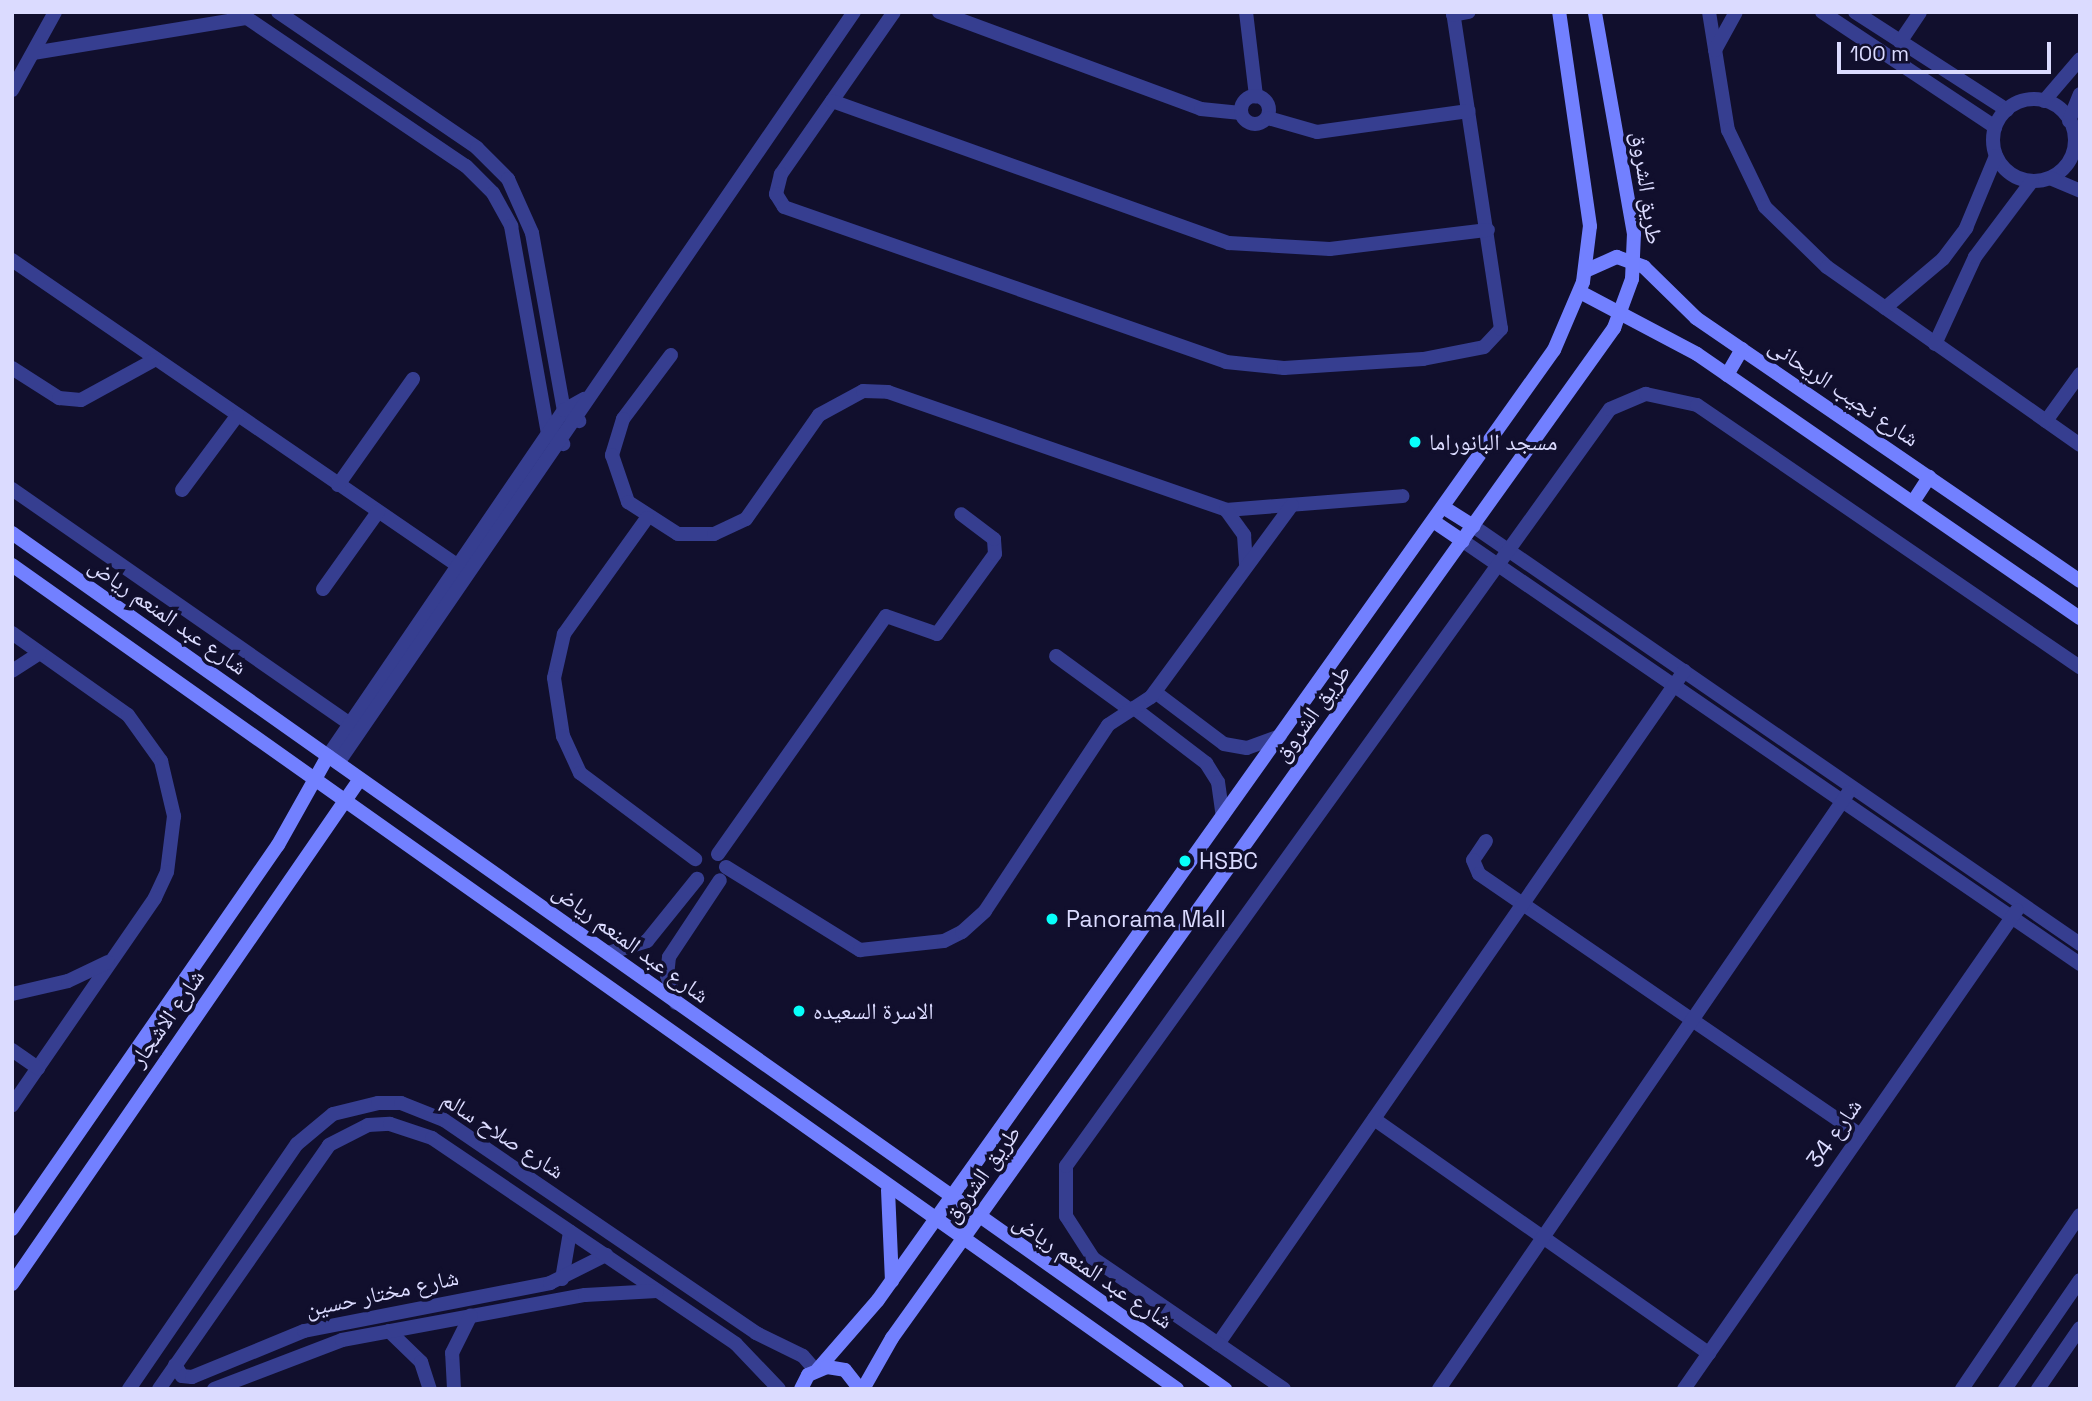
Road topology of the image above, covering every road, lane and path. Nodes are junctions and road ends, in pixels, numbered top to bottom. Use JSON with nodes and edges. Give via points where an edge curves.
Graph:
{"nodes":[{"id":1,"x":55,"y":12,"type":"edge"},
{"id":2,"x":278,"y":12,"type":"edge"},
{"id":3,"x":854,"y":12,"type":"edge"},
{"id":4,"x":894,"y":12,"type":"edge"},
{"id":5,"x":939,"y":12,"type":"edge"},
{"id":6,"x":1246,"y":12,"type":"edge"},
{"id":7,"x":1469,"y":12,"type":"edge"},
{"id":8,"x":1559,"y":12,"type":"edge"},
{"id":9,"x":1595,"y":12,"type":"edge"},
{"id":10,"x":1709,"y":12,"type":"edge"},
{"id":11,"x":1736,"y":12,"type":"edge"},
{"id":12,"x":1822,"y":12,"type":"edge"},
{"id":13,"x":1855,"y":12,"type":"edge"},
{"id":14,"x":1920,"y":12,"type":"edge"},
{"id":15,"x":1453,"y":14,"type":"edge"},
{"id":16,"x":299,"y":26,"type":"junction"},
{"id":17,"x":289,"y":42,"type":"junction"},
{"id":18,"x":1900,"y":42,"type":"junction"},
{"id":19,"x":1714,"y":51,"type":"junction"},
{"id":20,"x":33,"y":53,"type":"junction"},
{"id":21,"x":2080,"y":59,"type":"edge"},
{"id":22,"x":12,"y":90,"type":"edge"},
{"id":23,"x":2080,"y":94,"type":"edge"},
{"id":24,"x":1255,"y":96,"type":"junction"},
{"id":25,"x":832,"y":101,"type":"junction"},
{"id":26,"x":2044,"y":101,"type":"junction"},
{"id":27,"x":2007,"y":110,"type":"junction"},
{"id":28,"x":1469,"y":111,"type":"junction"},
{"id":29,"x":1241,"y":113,"type":"junction"},
{"id":30,"x":1268,"y":118,"type":"junction"},
{"id":31,"x":2069,"y":121,"type":"junction"},
{"id":32,"x":1995,"y":127,"type":"junction"},
{"id":33,"x":1996,"y":156,"type":"junction"},
{"id":34,"x":2076,"y":157,"type":"edge"},
{"id":35,"x":2050,"y":178,"type":"junction"},
{"id":36,"x":2032,"y":181,"type":"junction"},
{"id":37,"x":2080,"y":191,"type":"edge"},
{"id":38,"x":1488,"y":230,"type":"junction"},
{"id":39,"x":12,"y":260,"type":"edge"},
{"id":40,"x":1634,"y":261,"type":"junction"},
{"id":41,"x":1585,"y":271,"type":"junction"},
{"id":42,"x":1580,"y":292,"type":"junction"},
{"id":43,"x":1885,"y":308,"type":"junction"},
{"id":44,"x":1620,"y":315,"type":"junction"},
{"id":45,"x":1935,"y":344,"type":"junction"},
{"id":46,"x":1742,"y":349,"type":"junction"},
{"id":47,"x":671,"y":355,"type":"dead end"},
{"id":48,"x":154,"y":360,"type":"junction"},
{"id":49,"x":12,"y":368,"type":"edge"},
{"id":50,"x":2080,"y":374,"type":"edge"},
{"id":51,"x":1727,"y":375,"type":"junction"},
{"id":52,"x":413,"y":379,"type":"dead end"},
{"id":53,"x":584,"y":399,"type":"junction"},
{"id":54,"x":564,"y":410,"type":"junction"},
{"id":55,"x":237,"y":416,"type":"junction"},
{"id":56,"x":579,"y":421,"type":"junction"},
{"id":57,"x":2046,"y":421,"type":"junction"},
{"id":58,"x":548,"y":433,"type":"junction"},
{"id":59,"x":563,"y":444,"type":"junction"},
{"id":60,"x":2080,"y":445,"type":"edge"},
{"id":61,"x":1928,"y":477,"type":"junction"},
{"id":62,"x":338,"y":485,"type":"junction"},
{"id":63,"x":12,"y":489,"type":"edge"},
{"id":64,"x":182,"y":490,"type":"dead end"},
{"id":65,"x":1402,"y":496,"type":"dead end"},
{"id":66,"x":1913,"y":502,"type":"junction"},
{"id":67,"x":1292,"y":505,"type":"junction"},
{"id":68,"x":1443,"y":507,"type":"junction"},
{"id":69,"x":1226,"y":510,"type":"junction"},
{"id":70,"x":378,"y":512,"type":"junction"},
{"id":71,"x":961,"y":514,"type":"dead end"},
{"id":72,"x":647,"y":518,"type":"junction"},
{"id":73,"x":1433,"y":522,"type":"junction"},
{"id":74,"x":1473,"y":526,"type":"junction"},
{"id":75,"x":12,"y":533,"type":"edge"},
{"id":76,"x":1463,"y":541,"type":"junction"},
{"id":77,"x":1505,"y":549,"type":"junction"},
{"id":78,"x":1496,"y":562,"type":"junction"},
{"id":79,"x":12,"y":565,"type":"edge"},
{"id":80,"x":457,"y":565,"type":"junction"},
{"id":81,"x":1246,"y":565,"type":"junction"},
{"id":82,"x":2080,"y":581,"type":"edge"},
{"id":83,"x":323,"y":589,"type":"dead end"},
{"id":84,"x":2080,"y":618,"type":"edge"},
{"id":85,"x":12,"y":633,"type":"edge"},
{"id":86,"x":40,"y":653,"type":"junction"},
{"id":87,"x":1056,"y":656,"type":"dead end"},
{"id":88,"x":2080,"y":667,"type":"edge"},
{"id":89,"x":12,"y":671,"type":"edge"},
{"id":90,"x":1684,"y":671,"type":"junction"},
{"id":91,"x":1674,"y":685,"type":"junction"},
{"id":92,"x":1155,"y":692,"type":"junction"},
{"id":93,"x":1132,"y":709,"type":"junction"},
{"id":94,"x":354,"y":726,"type":"junction"},
{"id":95,"x":1280,"y":736,"type":"junction"},
{"id":96,"x":333,"y":760,"type":"junction"},
{"id":97,"x":316,"y":777,"type":"junction"},
{"id":98,"x":360,"y":779,"type":"junction"},
{"id":99,"x":1853,"y":787,"type":"junction"},
{"id":100,"x":346,"y":798,"type":"junction"},
{"id":101,"x":1843,"y":801,"type":"junction"},
{"id":102,"x":1223,"y":816,"type":"junction"},
{"id":103,"x":1486,"y":841,"type":"dead end"},
{"id":104,"x":695,"y":859,"type":"junction"},
{"id":105,"x":722,"y":867,"type":"junction"},
{"id":106,"x":697,"y":879,"type":"junction"},
{"id":107,"x":2021,"y":904,"type":"junction"},
{"id":108,"x":1522,"y":905,"type":"junction"},
{"id":109,"x":2012,"y":918,"type":"junction"},
{"id":110,"x":595,"y":944,"type":"junction"},
{"id":111,"x":2080,"y":944,"type":"edge"},
{"id":112,"x":608,"y":953,"type":"junction"},
{"id":113,"x":112,"y":960,"type":"junction"},
{"id":114,"x":2080,"y":964,"type":"edge"},
{"id":115,"x":581,"y":966,"type":"junction"},
{"id":116,"x":12,"y":994,"type":"edge"},
{"id":117,"x":676,"y":1003,"type":"junction"},
{"id":118,"x":1692,"y":1021,"type":"junction"},
{"id":119,"x":728,"y":1040,"type":"junction"},
{"id":120,"x":12,"y":1050,"type":"edge"},
{"id":121,"x":713,"y":1061,"type":"junction"},
{"id":122,"x":38,"y":1068,"type":"junction"},
{"id":123,"x":12,"y":1105,"type":"edge"},
{"id":124,"x":1374,"y":1119,"type":"junction"},
{"id":125,"x":1860,"y":1135,"type":"junction"},
{"id":126,"x":888,"y":1190,"type":"junction"},
{"id":127,"x":950,"y":1199,"type":"junction"},
{"id":128,"x":2080,"y":1215,"type":"edge"},
{"id":129,"x":978,"y":1219,"type":"junction"},
{"id":130,"x":933,"y":1222,"type":"junction"},
{"id":131,"x":12,"y":1229,"type":"edge"},
{"id":132,"x":570,"y":1232,"type":"junction"},
{"id":133,"x":1543,"y":1237,"type":"junction"},
{"id":134,"x":961,"y":1242,"type":"junction"},
{"id":135,"x":606,"y":1255,"type":"junction"},
{"id":136,"x":562,"y":1279,"type":"junction"},
{"id":137,"x":2080,"y":1280,"type":"edge"},
{"id":138,"x":892,"y":1281,"type":"junction"},
{"id":139,"x":12,"y":1284,"type":"edge"},
{"id":140,"x":658,"y":1291,"type":"junction"},
{"id":141,"x":471,"y":1315,"type":"junction"},
{"id":142,"x":2080,"y":1328,"type":"edge"},
{"id":143,"x":389,"y":1331,"type":"junction"},
{"id":144,"x":1218,"y":1344,"type":"junction"},
{"id":145,"x":1709,"y":1354,"type":"junction"},
{"id":146,"x":175,"y":1364,"type":"junction"},
{"id":147,"x":816,"y":1370,"type":"junction"},
{"id":148,"x":129,"y":1389,"type":"edge"},
{"id":149,"x":159,"y":1389,"type":"edge"},
{"id":150,"x":214,"y":1389,"type":"edge"},
{"id":151,"x":430,"y":1389,"type":"edge"},
{"id":152,"x":454,"y":1389,"type":"edge"},
{"id":153,"x":779,"y":1389,"type":"edge"},
{"id":154,"x":801,"y":1389,"type":"edge"},
{"id":155,"x":861,"y":1389,"type":"edge"},
{"id":156,"x":1177,"y":1389,"type":"edge"},
{"id":157,"x":1225,"y":1389,"type":"edge"},
{"id":158,"x":1284,"y":1389,"type":"edge"},
{"id":159,"x":1438,"y":1389,"type":"edge"},
{"id":160,"x":1685,"y":1389,"type":"edge"},
{"id":161,"x":1962,"y":1389,"type":"edge"},
{"id":162,"x":2005,"y":1389,"type":"edge"},
{"id":163,"x":2038,"y":1389,"type":"edge"}],
"edges":[{"from":1,"to":20,"type":"street"},
{"from":2,"to":16,"type":"street"},
{"from":3,"to":53,"type":"street"},
{"from":4,"to":25,"type":"street"},
{"from":5,"to":29,"type":"street","via":[[1201,109]]},
{"from":6,"to":24,"type":"street"},
{"from":7,"to":15,"type":"street"},
{"from":8,"to":41,"type":"street","name":"طريق الشروق","via":[[1589,203]]},
{"from":9,"to":40,"type":"street","name":"طريق الشروق"},
{"from":10,"to":19,"type":"street"},
{"from":11,"to":19,"type":"street"},
{"from":12,"to":32,"type":"street"},
{"from":13,"to":18,"type":"street"},
{"from":14,"to":18,"type":"street"},
{"from":15,"to":28,"type":"street"},
{"from":16,"to":17,"type":"street"},
{"from":16,"to":54,"type":"street","via":[[477,148],[508,179],[533,233]]},
{"from":17,"to":20,"type":"street","via":[[257,21],[236,17]]},
{"from":17,"to":58,"type":"street","via":[[466,166],[500,203],[515,238]]},
{"from":18,"to":27,"type":"street"},
{"from":19,"to":43,"type":"street","via":[[1728,130],[1765,207],[1793,240]]},
{"from":20,"to":22,"type":"street"},
{"from":21,"to":26,"type":"street"},
{"from":23,"to":31,"type":"street"},
{"from":24,"to":29,"type":"street","via":[[1244,101]]},
{"from":24,"to":30,"type":"street","via":[[1267,101]]},
{"from":25,"to":38,"type":"street","via":[[1229,243],[1313,249]]},
{"from":25,"to":38,"type":"street","via":[[777,180],[776,194],[789,212],[1226,362],[1354,367],[1484,347],[1502,321]]},
{"from":26,"to":27,"type":"street"},
{"from":26,"to":31,"type":"street"},
{"from":27,"to":32,"type":"street"},
{"from":28,"to":30,"type":"street","via":[[1317,132]]},
{"from":28,"to":38,"type":"street"},
{"from":29,"to":30,"type":"street","via":[[1251,124]]},
{"from":31,"to":34,"type":"street"},
{"from":32,"to":33,"type":"street"},
{"from":33,"to":36,"type":"street","via":[[2010,174]]},
{"from":33,"to":43,"type":"street","via":[[1966,228],[1943,259]]},
{"from":34,"to":35,"type":"street"},
{"from":35,"to":36,"type":"street"},
{"from":35,"to":37,"type":"street"},
{"from":36,"to":45,"type":"street","via":[[1975,257]]},
{"from":39,"to":48,"type":"street"},
{"from":40,"to":41,"type":"street","via":[[1608,258]]},
{"from":40,"to":44,"type":"street","name":"طريق الشروق"},
{"from":40,"to":46,"type":"street","name":"شارع نجيب الريحانى","via":[[1684,309]]},
{"from":41,"to":42,"type":"street","name":"طريق الشروق"},
{"from":42,"to":44,"type":"street"},
{"from":42,"to":68,"type":"street","name":"طريق الشروق","via":[[1554,350]]},
{"from":43,"to":45,"type":"street"},
{"from":44,"to":51,"type":"street"},
{"from":44,"to":74,"type":"street","name":"طريق الشروق"},
{"from":45,"to":57,"type":"street"},
{"from":46,"to":51,"type":"street"},
{"from":46,"to":61,"type":"street","name":"شارع نجيب الريحانى"},
{"from":47,"to":72,"type":"street","via":[[623,419],[613,442],[620,491]]},
{"from":48,"to":49,"type":"street","via":[[81,400],[60,398]]},
{"from":48,"to":55,"type":"street"},
{"from":50,"to":57,"type":"street"},
{"from":51,"to":66,"type":"street"},
{"from":52,"to":62,"type":"street"},
{"from":53,"to":54,"type":"street"},
{"from":53,"to":56,"type":"street"},
{"from":54,"to":56,"type":"street"},
{"from":54,"to":58,"type":"street"},
{"from":55,"to":62,"type":"street"},
{"from":55,"to":64,"type":"street"},
{"from":56,"to":59,"type":"street"},
{"from":57,"to":60,"type":"street"},
{"from":58,"to":59,"type":"street"},
{"from":58,"to":80,"type":"street"},
{"from":59,"to":94,"type":"street"},
{"from":61,"to":66,"type":"street"},
{"from":61,"to":82,"type":"street","name":"شارع نجيب الريحانى"},
{"from":62,"to":70,"type":"street"},
{"from":63,"to":94,"type":"street"},
{"from":65,"to":67,"type":"street"},
{"from":66,"to":84,"type":"street"},
{"from":67,"to":69,"type":"street"},
{"from":67,"to":81,"type":"street"},
{"from":68,"to":73,"type":"street","name":"طريق الشروق"},
{"from":68,"to":74,"type":"street"},
{"from":69,"to":72,"type":"street","via":[[875,391],[828,406],[736,526],[690,536]]},
{"from":69,"to":81,"type":"street","via":[[1244,535]]},
{"from":70,"to":80,"type":"street"},
{"from":70,"to":83,"type":"street"},
{"from":71,"to":105,"type":"street","via":[[994,539],[995,554],[937,634],[886,616]]},
{"from":72,"to":104,"type":"street","via":[[564,634],[554,678],[563,736],[580,774]]},
{"from":73,"to":76,"type":"street"},
{"from":73,"to":95,"type":"street","name":"طريق الشروق"},
{"from":74,"to":76,"type":"street","name":"طريق الشروق"},
{"from":74,"to":77,"type":"street"},
{"from":75,"to":96,"type":"street","name":"شارع عبد المنعم رياض"},
{"from":76,"to":78,"type":"street"},
{"from":76,"to":129,"type":"street","name":"طريق الشروق"},
{"from":77,"to":78,"type":"street"},
{"from":77,"to":88,"type":"street","via":[[1600,418],[1633,397],[1672,395],[1697,405]]},
{"from":77,"to":90,"type":"street"},
{"from":78,"to":91,"type":"street"},
{"from":78,"to":144,"type":"street","via":[[1066,1166],[1063,1200],[1082,1246]]},
{"from":79,"to":97,"type":"street","name":"شارع عبد المنعم رياض"},
{"from":80,"to":94,"type":"street"},
{"from":81,"to":92,"type":"street"},
{"from":85,"to":86,"type":"street"},
{"from":86,"to":89,"type":"street"},
{"from":86,"to":113,"type":"street","via":[[128,715],[147,736],[170,788],[173,845],[167,872]]},
{"from":87,"to":93,"type":"street"},
{"from":90,"to":91,"type":"street"},
{"from":90,"to":99,"type":"street"},
{"from":91,"to":101,"type":"street"},
{"from":91,"to":108,"type":"street"},
{"from":92,"to":93,"type":"street"},
{"from":92,"to":95,"type":"street","via":[[1224,744],[1247,748]]},
{"from":93,"to":102,"type":"street","via":[[1206,763],[1219,782]]},
{"from":93,"to":105,"type":"street","via":[[1108,725],[985,911],[944,941],[878,952],[851,948]]},
{"from":94,"to":96,"type":"street"},
{"from":95,"to":102,"type":"street","name":"طريق الشروق"},
{"from":96,"to":97,"type":"street","name":"شارع الاشجار"},
{"from":96,"to":98,"type":"street","name":"شارع عبد المنعم رياض"},
{"from":97,"to":100,"type":"street","name":"شارع عبد المنعم رياض"},
{"from":97,"to":131,"type":"street","name":"شارع الاشجار","via":[[278,845]]},
{"from":98,"to":100,"type":"street","name":"شارع الاشجار"},
{"from":98,"to":110,"type":"street","name":"شارع عبد المنعم رياض"},
{"from":99,"to":101,"type":"street"},
{"from":99,"to":107,"type":"street"},
{"from":100,"to":115,"type":"street","name":"شارع عبد المنعم رياض"},
{"from":100,"to":139,"type":"street","name":"شارع الاشجار"},
{"from":101,"to":109,"type":"street"},
{"from":101,"to":118,"type":"street"},
{"from":102,"to":127,"type":"street","name":"طريق الشروق"},
{"from":103,"to":108,"type":"street","via":[[1474,868]]},
{"from":104,"to":105,"type":"street","via":[[708,851]]},
{"from":104,"to":106,"type":"street"},
{"from":105,"to":106,"type":"street"},
{"from":105,"to":117,"type":"street","via":[[669,957],[667,976]]},
{"from":106,"to":112,"type":"street","via":[[647,942]]},
{"from":107,"to":109,"type":"street","name":"شارع 34"},
{"from":107,"to":111,"type":"street"},
{"from":108,"to":118,"type":"street"},
{"from":108,"to":124,"type":"street"},
{"from":109,"to":114,"type":"street"},
{"from":109,"to":125,"type":"street","name":"شارع 34"},
{"from":110,"to":112,"type":"street","name":"شارع عبد المنعم رياض"},
{"from":110,"to":115,"type":"street"},
{"from":112,"to":117,"type":"street","name":"شارع عبد المنعم رياض"},
{"from":113,"to":116,"type":"street","via":[[68,981]]},
{"from":113,"to":122,"type":"street"},
{"from":115,"to":121,"type":"street","name":"شارع عبد المنعم رياض"},
{"from":117,"to":119,"type":"street","name":"شارع عبد المنعم رياض"},
{"from":118,"to":125,"type":"street"},
{"from":118,"to":133,"type":"street"},
{"from":119,"to":121,"type":"street"},
{"from":119,"to":127,"type":"street","name":"شارع عبد المنعم رياض"},
{"from":120,"to":122,"type":"street"},
{"from":121,"to":126,"type":"street","name":"شارع عبد المنعم رياض"},
{"from":122,"to":123,"type":"street"},
{"from":124,"to":133,"type":"street"},
{"from":124,"to":144,"type":"street"},
{"from":125,"to":145,"type":"street","name":"شارع 34"},
{"from":126,"to":130,"type":"street","name":"شارع عبد المنعم رياض"},
{"from":126,"to":138,"type":"street"},
{"from":127,"to":129,"type":"street","name":"شارع عبد المنعم رياض"},
{"from":127,"to":130,"type":"street","name":"طريق الشروق"},
{"from":128,"to":161,"type":"street"},
{"from":129,"to":134,"type":"street","name":"طريق الشروق"},
{"from":129,"to":157,"type":"street","name":"شارع عبد المنعم رياض"},
{"from":130,"to":134,"type":"street","name":"شارع عبد المنعم رياض"},
{"from":130,"to":138,"type":"street","name":"طريق الشروق"},
{"from":132,"to":135,"type":"street","name":"شارع صلاح سالم"},
{"from":132,"to":136,"type":"street"},
{"from":132,"to":146,"type":"street","name":"شارع صلاح سالم","via":[[412,1128],[358,1129],[314,1161]]},
{"from":133,"to":145,"type":"street"},
{"from":133,"to":159,"type":"street"},
{"from":134,"to":155,"type":"street","name":"طريق الشروق"},
{"from":134,"to":156,"type":"street","name":"شارع عبد المنعم رياض"},
{"from":135,"to":136,"type":"street","name":"شارع مختار حسين"},
{"from":135,"to":140,"type":"street","name":"شارع صلاح سالم"},
{"from":136,"to":146,"type":"street","name":"شارع مختار حسين","via":[[338,1322],[192,1377],[182,1376]]},
{"from":137,"to":162,"type":"street"},
{"from":138,"to":147,"type":"street","name":"طريق الشروق"},
{"from":140,"to":141,"type":"street","name":"شارع مختار حسين","via":[[585,1295]]},
{"from":140,"to":153,"type":"street","name":"شارع صلاح سالم","via":[[746,1351]]},
{"from":141,"to":143,"type":"street","name":"شارع مختار حسين"},
{"from":141,"to":152,"type":"street","via":[[452,1353]]},
{"from":142,"to":163,"type":"street"},
{"from":143,"to":150,"type":"street","name":"شارع مختار حسين","via":[[306,1350]]},
{"from":143,"to":151,"type":"street","via":[[421,1362]]},
{"from":144,"to":158,"type":"street"},
{"from":145,"to":160,"type":"street","name":"شارع 34"},
{"from":146,"to":149,"type":"street","name":"شارع صلاح سالم"},
{"from":147,"to":148,"type":"street","name":"شارع صلاح سالم","via":[[803,1356],[756,1333],[444,1120],[401,1104],[378,1102],[333,1115],[297,1144]]},
{"from":147,"to":154,"type":"street","name":"طريق الشروق"},
{"from":147,"to":155,"type":"street","via":[[845,1370]]}]}
